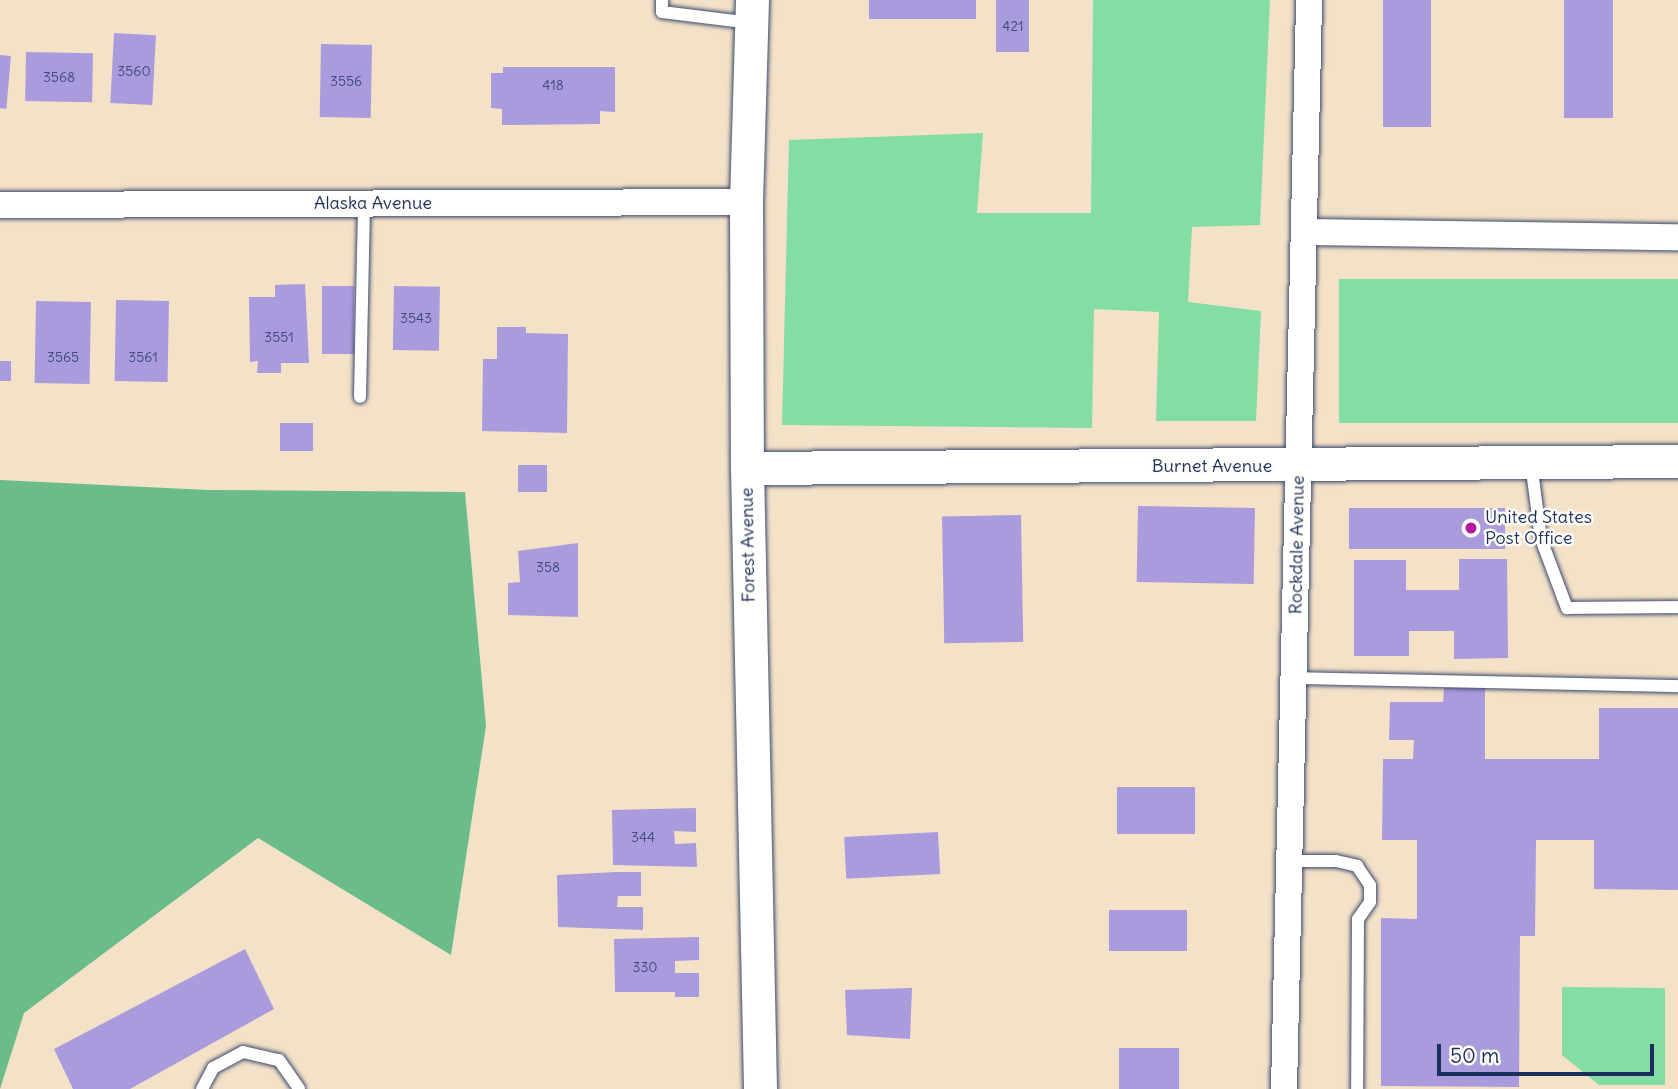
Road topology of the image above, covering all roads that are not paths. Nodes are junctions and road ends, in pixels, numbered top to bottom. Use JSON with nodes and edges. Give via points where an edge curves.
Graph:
{"nodes":[{"id":1,"x":1309,"y":0,"type":"edge"},
{"id":2,"x":662,"y":6,"type":"edge"},
{"id":3,"x":751,"y":12,"type":"edge"},
{"id":4,"x":746,"y":202,"type":"junction"},
{"id":5,"x":364,"y":204,"type":"junction"},
{"id":6,"x":0,"y":205,"type":"edge"},
{"id":7,"x":1304,"y":232,"type":"junction"},
{"id":8,"x":1678,"y":237,"type":"edge"},
{"id":9,"x":360,"y":397,"type":"dead end"},
{"id":10,"x":1678,"y":461,"type":"edge"},
{"id":11,"x":1531,"y":463,"type":"junction"},
{"id":12,"x":1299,"y":466,"type":"junction"},
{"id":13,"x":747,"y":468,"type":"junction"},
{"id":14,"x":1678,"y":607,"type":"edge"},
{"id":15,"x":1294,"y":678,"type":"junction"},
{"id":16,"x":1678,"y":686,"type":"edge"},
{"id":17,"x":1289,"y":861,"type":"junction"},
{"id":18,"x":202,"y":1089,"type":"edge"},
{"id":19,"x":299,"y":1089,"type":"edge"},
{"id":20,"x":760,"y":1089,"type":"edge"},
{"id":21,"x":1284,"y":1089,"type":"edge"},
{"id":22,"x":1357,"y":1089,"type":"edge"}],
"edges":[{"from":1,"to":7,"type":"street","name":"Rockdale Avenue"},
{"from":2,"to":3,"type":"lane"},
{"from":3,"to":4,"type":"street","name":"Forest Avenue"},
{"from":4,"to":5,"type":"street","name":"Alaska Avenue"},
{"from":4,"to":13,"type":"street","name":"Forest Avenue"},
{"from":5,"to":6,"type":"street","name":"Alaska Avenue"},
{"from":5,"to":9,"type":"lane"},
{"from":7,"to":8,"type":"street"},
{"from":7,"to":12,"type":"street","name":"Rockdale Avenue"},
{"from":10,"to":11,"type":"street","name":"Burnet Avenue"},
{"from":11,"to":12,"type":"street","name":"Burnet Avenue"},
{"from":11,"to":14,"type":"lane","via":[[1541,539],[1567,608]]},
{"from":12,"to":13,"type":"street","name":"Burnet Avenue"},
{"from":12,"to":15,"type":"street","name":"Rockdale Avenue"},
{"from":13,"to":20,"type":"street","name":"Forest Avenue"},
{"from":15,"to":16,"type":"lane"},
{"from":15,"to":17,"type":"street","name":"Rockdale Avenue"},
{"from":17,"to":21,"type":"street","name":"Rockdale Avenue"},
{"from":17,"to":22,"type":"lane","via":[[1357,866],[1370,885],[1370,902],[1358,919]]},
{"from":18,"to":19,"type":"lane","via":[[213,1068],[243,1052],[279,1060]]}]}
